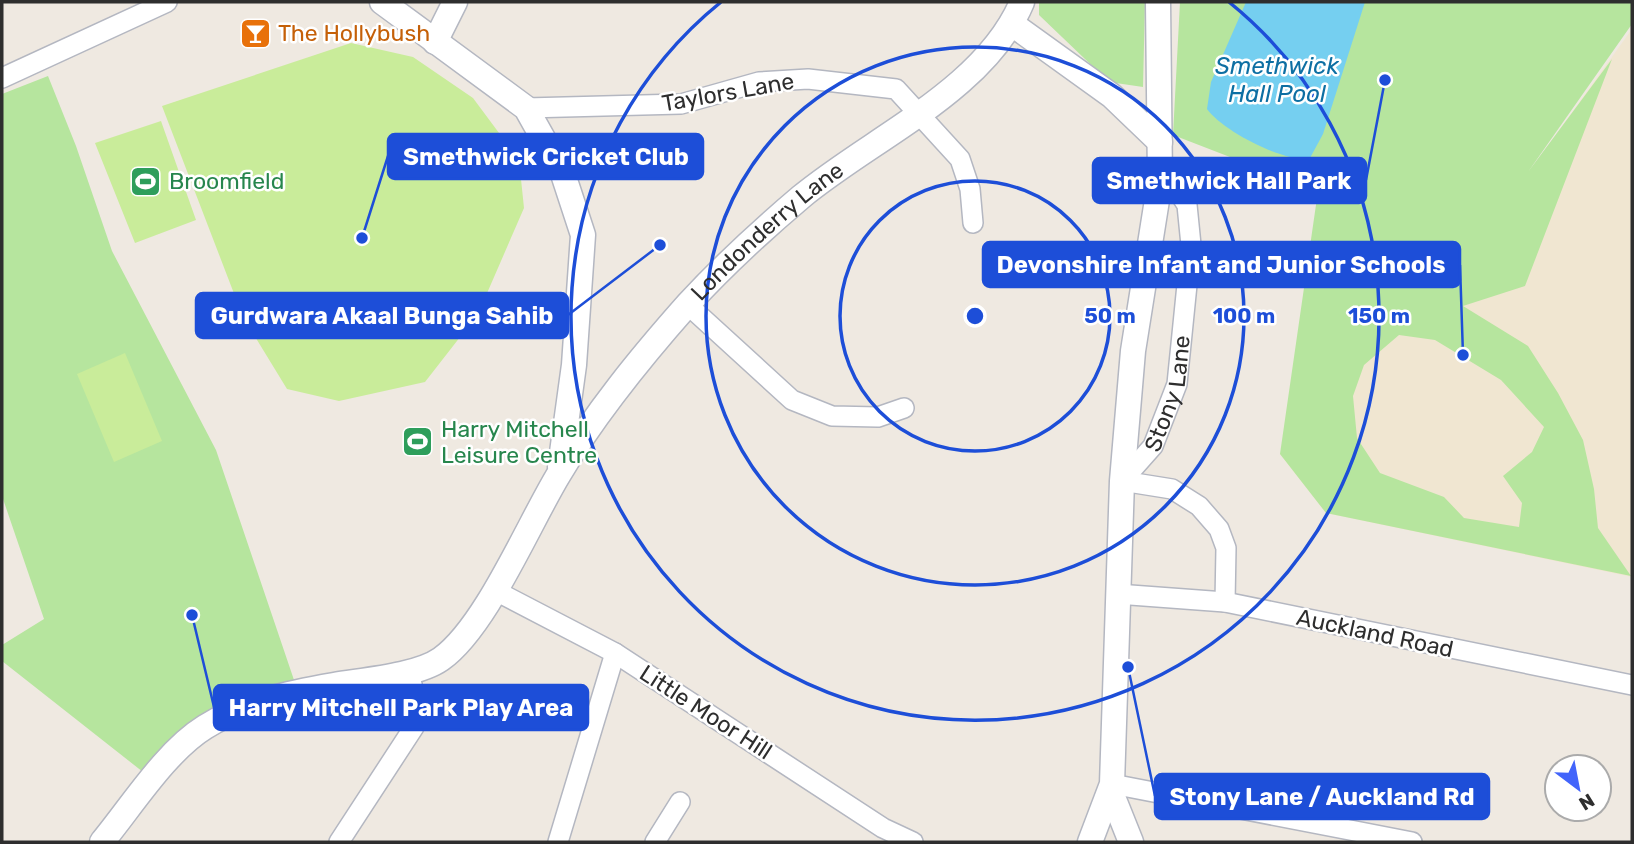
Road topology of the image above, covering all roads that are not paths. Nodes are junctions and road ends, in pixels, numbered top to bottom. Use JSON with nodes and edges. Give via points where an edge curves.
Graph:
{"nodes":[{"id":1,"x":166,"y":2,"type":"edge"},
{"id":2,"x":382,"y":2,"type":"edge"},
{"id":3,"x":455,"y":2,"type":"edge"},
{"id":4,"x":1158,"y":2,"type":"edge"},
{"id":5,"x":1017,"y":13,"type":"edge"},
{"id":6,"x":435,"y":41,"type":"junction"},
{"id":7,"x":2,"y":78,"type":"edge"},
{"id":8,"x":1112,"y":96,"type":"junction"},
{"id":9,"x":1160,"y":99,"type":"junction"},
{"id":10,"x":526,"y":108,"type":"junction"},
{"id":11,"x":920,"y":112,"type":"junction"},
{"id":12,"x":1160,"y":142,"type":"junction"},
{"id":13,"x":1160,"y":181,"type":"junction"},
{"id":14,"x":973,"y":223,"type":"dead end"},
{"id":15,"x":688,"y":305,"type":"junction"},
{"id":16,"x":574,"y":365,"type":"junction"},
{"id":17,"x":606,"y":404,"type":"junction"},
{"id":18,"x":904,"y":408,"type":"dead end"},
{"id":19,"x":559,"y":473,"type":"junction"},
{"id":20,"x":1122,"y":481,"type":"junction"},
{"id":21,"x":495,"y":590,"type":"junction"},
{"id":22,"x":1116,"y":594,"type":"junction"},
{"id":23,"x":1224,"y":602,"type":"junction"},
{"id":24,"x":615,"y":653,"type":"junction"},
{"id":25,"x":409,"y":670,"type":"junction"},
{"id":26,"x":1632,"y":685,"type":"edge"},
{"id":27,"x":1111,"y":788,"type":"junction"},
{"id":28,"x":680,"y":802,"type":"dead end"},
{"id":29,"x":102,"y":842,"type":"edge"},
{"id":30,"x":339,"y":842,"type":"edge"},
{"id":31,"x":558,"y":842,"type":"edge"},
{"id":32,"x":655,"y":842,"type":"edge"},
{"id":33,"x":913,"y":842,"type":"edge"},
{"id":34,"x":1090,"y":842,"type":"edge"},
{"id":35,"x":1096,"y":842,"type":"edge"},
{"id":36,"x":1130,"y":842,"type":"edge"},
{"id":37,"x":1412,"y":842,"type":"edge"}],
"edges":[{"from":1,"to":7,"type":"street"},
{"from":2,"to":6,"type":"street"},
{"from":3,"to":6,"type":"street"},
{"from":4,"to":9,"type":"street"},
{"from":5,"to":8,"type":"street","name":"Londonderry Lane"},
{"from":5,"to":11,"type":"street","name":"Londonderry Lane","via":[[982,61]]},
{"from":6,"to":10,"type":"street"},
{"from":8,"to":9,"type":"street"},
{"from":8,"to":12,"type":"street","name":"Londonderry Lane"},
{"from":9,"to":12,"type":"street"},
{"from":10,"to":11,"type":"street","name":"Taylors Lane","via":[[681,104],[760,82],[808,79],[896,89]]},
{"from":10,"to":16,"type":"street","via":[[564,174],[583,235]]},
{"from":11,"to":14,"type":"street","name":"Taylors Lane","via":[[960,159],[970,189]]},
{"from":11,"to":15,"type":"street","name":"Londonderry Lane","via":[[802,196]]},
{"from":12,"to":13,"type":"street","name":"Stony Lane"},
{"from":13,"to":20,"type":"street","name":"Stony Lane","via":[[1133,351]]},
{"from":13,"to":20,"type":"street","name":"Stony Lane","via":[[1178,191],[1187,205],[1191,245],[1177,384],[1153,446]]},
{"from":15,"to":17,"type":"street","name":"Londonderry Lane"},
{"from":15,"to":18,"type":"street","via":[[792,400],[832,416],[878,417]]},
{"from":16,"to":17,"type":"street","via":[[580,384]]},
{"from":16,"to":19,"type":"street"},
{"from":17,"to":19,"type":"street","name":"Londonderry Lane"},
{"from":19,"to":21,"type":"street"},
{"from":20,"to":22,"type":"street","name":"Stony Lane"},
{"from":20,"to":23,"type":"street","name":"Stony Lane","via":[[1172,489],[1199,506],[1219,529],[1226,548]]},
{"from":21,"to":24,"type":"street","name":"Little Moor Hill"},
{"from":21,"to":25,"type":"street","via":[[466,634],[439,660]]},
{"from":22,"to":23,"type":"street","name":"Auckland Road"},
{"from":22,"to":27,"type":"street","name":"Stony Lane"},
{"from":23,"to":26,"type":"street","name":"Auckland Road"},
{"from":24,"to":31,"type":"street"},
{"from":24,"to":33,"type":"street","name":"Little Moor Hill","via":[[883,828]]},
{"from":25,"to":29,"type":"street","via":[[281,694],[202,728],[167,762]]},
{"from":25,"to":30,"type":"street","via":[[417,709],[414,727]]},
{"from":27,"to":34,"type":"street","name":"Stony Lane"},
{"from":27,"to":36,"type":"street","name":"Stony Lane"},
{"from":27,"to":37,"type":"street"},
{"from":28,"to":32,"type":"street"},
{"from":35,"to":36,"type":"street","via":[[1113,837]]}]}
